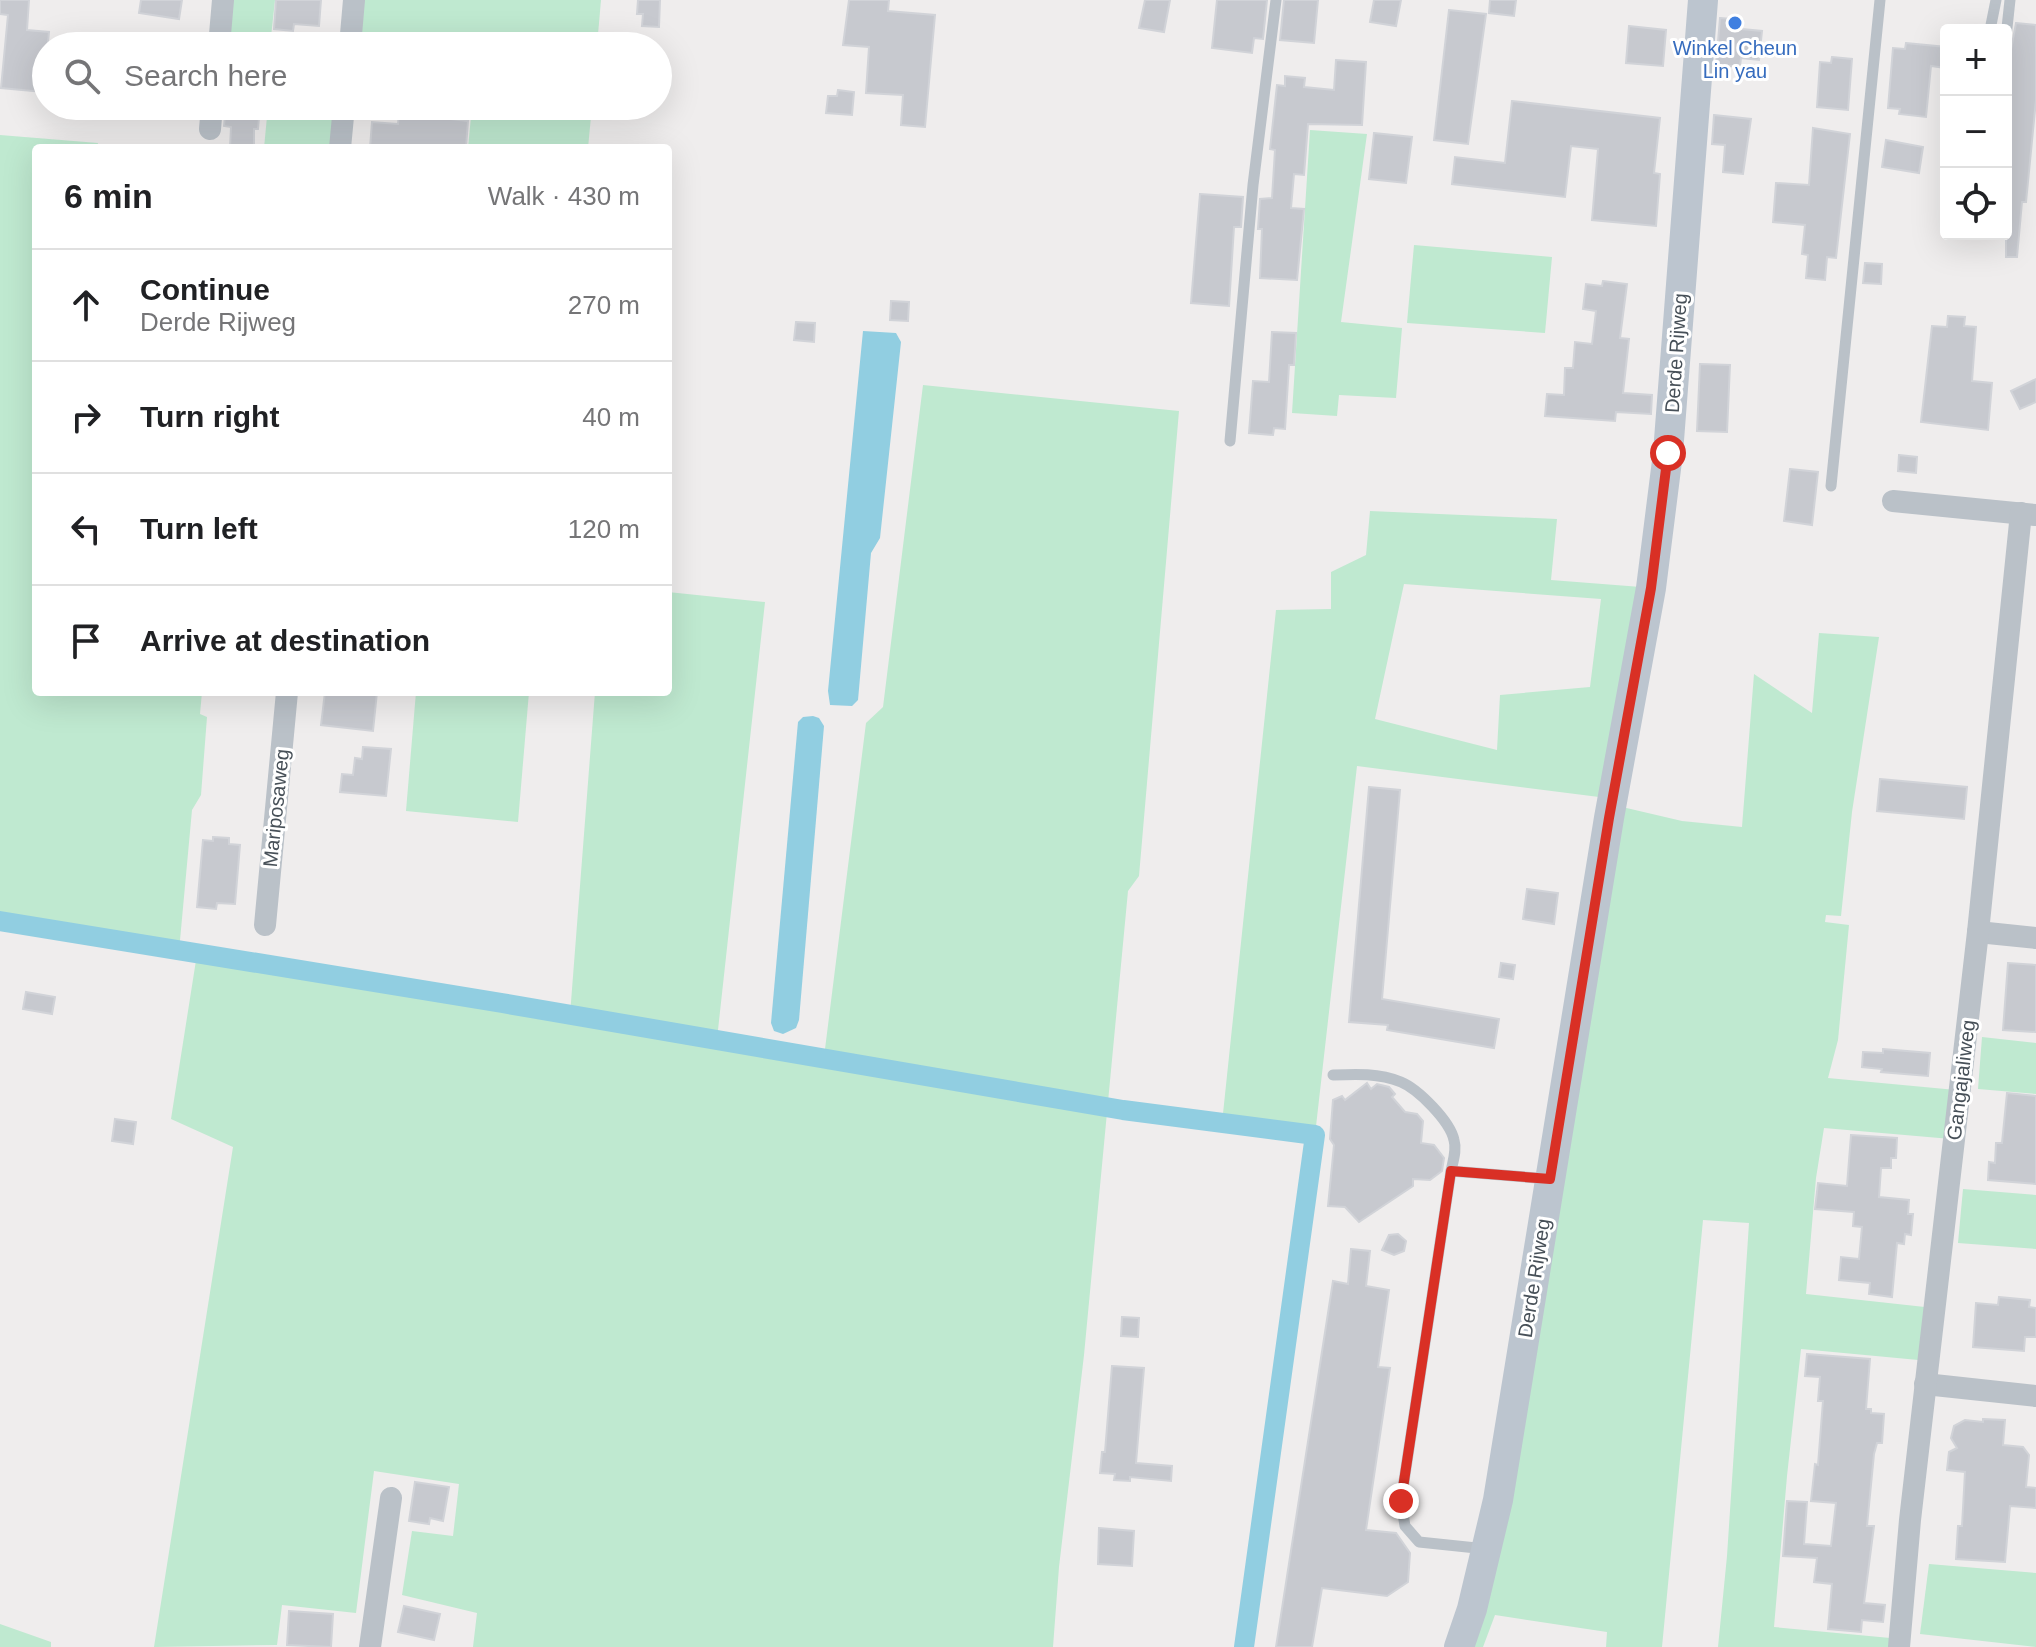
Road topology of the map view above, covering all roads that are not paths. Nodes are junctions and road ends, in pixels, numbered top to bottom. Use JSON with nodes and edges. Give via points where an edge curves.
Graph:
{"nodes":[{"id":1,"x":223,"y":0,"type":"edge"},
{"id":2,"x":354,"y":0,"type":"edge"},
{"id":3,"x":1276,"y":0,"type":"edge"},
{"id":4,"x":1703,"y":0,"type":"edge"},
{"id":5,"x":1880,"y":0,"type":"edge"},
{"id":6,"x":1996,"y":0,"type":"edge"},
{"id":7,"x":2010,"y":0,"type":"edge"},
{"id":8,"x":1991,"y":24,"type":"edge"},
{"id":9,"x":2007,"y":24,"type":"edge"},
{"id":10,"x":220,"y":32,"type":"edge"},
{"id":11,"x":351,"y":32,"type":"edge"},
{"id":12,"x":211,"y":120,"type":"edge"},
{"id":13,"x":343,"y":120,"type":"edge"},
{"id":14,"x":210,"y":129,"type":"dead end"},
{"id":15,"x":340,"y":144,"type":"edge"},
{"id":16,"x":1230,"y":441,"type":"dead end"},
{"id":17,"x":1831,"y":486,"type":"dead end"},
{"id":18,"x":1893,"y":501,"type":"dead end"},
{"id":19,"x":2028,"y":514,"type":"edge"},
{"id":20,"x":287,"y":696,"type":"edge"},
{"id":21,"x":265,"y":925,"type":"dead end"},
{"id":22,"x":1978,"y":932,"type":"junction"},
{"id":23,"x":2036,"y":938,"type":"edge"},
{"id":24,"x":1333,"y":1075,"type":"dead end"},
{"id":25,"x":1451,"y":1171,"type":"junction"},
{"id":26,"x":1550,"y":1179,"type":"junction"},
{"id":27,"x":1925,"y":1384,"type":"junction"},
{"id":28,"x":2036,"y":1396,"type":"edge"},
{"id":29,"x":391,"y":1498,"type":"dead end"},
{"id":30,"x":1486,"y":1549,"type":"junction"},
{"id":31,"x":370,"y":1647,"type":"edge"},
{"id":32,"x":1459,"y":1647,"type":"edge"},
{"id":33,"x":1899,"y":1647,"type":"edge"}],
"edges":[{"from":1,"to":10,"type":"street"},
{"from":2,"to":11,"type":"street"},
{"from":3,"to":16,"type":"lane"},
{"from":4,"to":26,"type":"street","name":"Derde Rijweg","via":[[1668,453],[1651,588]]},
{"from":5,"to":17,"type":"lane"},
{"from":6,"to":8,"type":"lane"},
{"from":7,"to":9,"type":"lane"},
{"from":12,"to":14,"type":"street"},
{"from":13,"to":15,"type":"street"},
{"from":18,"to":19,"type":"street"},
{"from":19,"to":22,"type":"street","name":"Gangajaliweg"},
{"from":20,"to":21,"type":"street","name":"Mariposaweg"},
{"from":22,"to":23,"type":"street"},
{"from":22,"to":27,"type":"street","name":"Gangajaliweg"},
{"from":24,"to":25,"type":"lane","via":[[1372,1075],[1403,1083],[1447,1122],[1454,1140]]},
{"from":25,"to":26,"type":"lane"},
{"from":25,"to":30,"type":"lane","via":[[1401,1501],[1405,1526],[1419,1542]]},
{"from":26,"to":30,"type":"street","name":"Derde Rijweg"},
{"from":27,"to":28,"type":"street"},
{"from":27,"to":33,"type":"street","name":"Gangajaliweg"},
{"from":29,"to":31,"type":"street"},
{"from":30,"to":32,"type":"street","name":"Derde Rijweg"}]}
